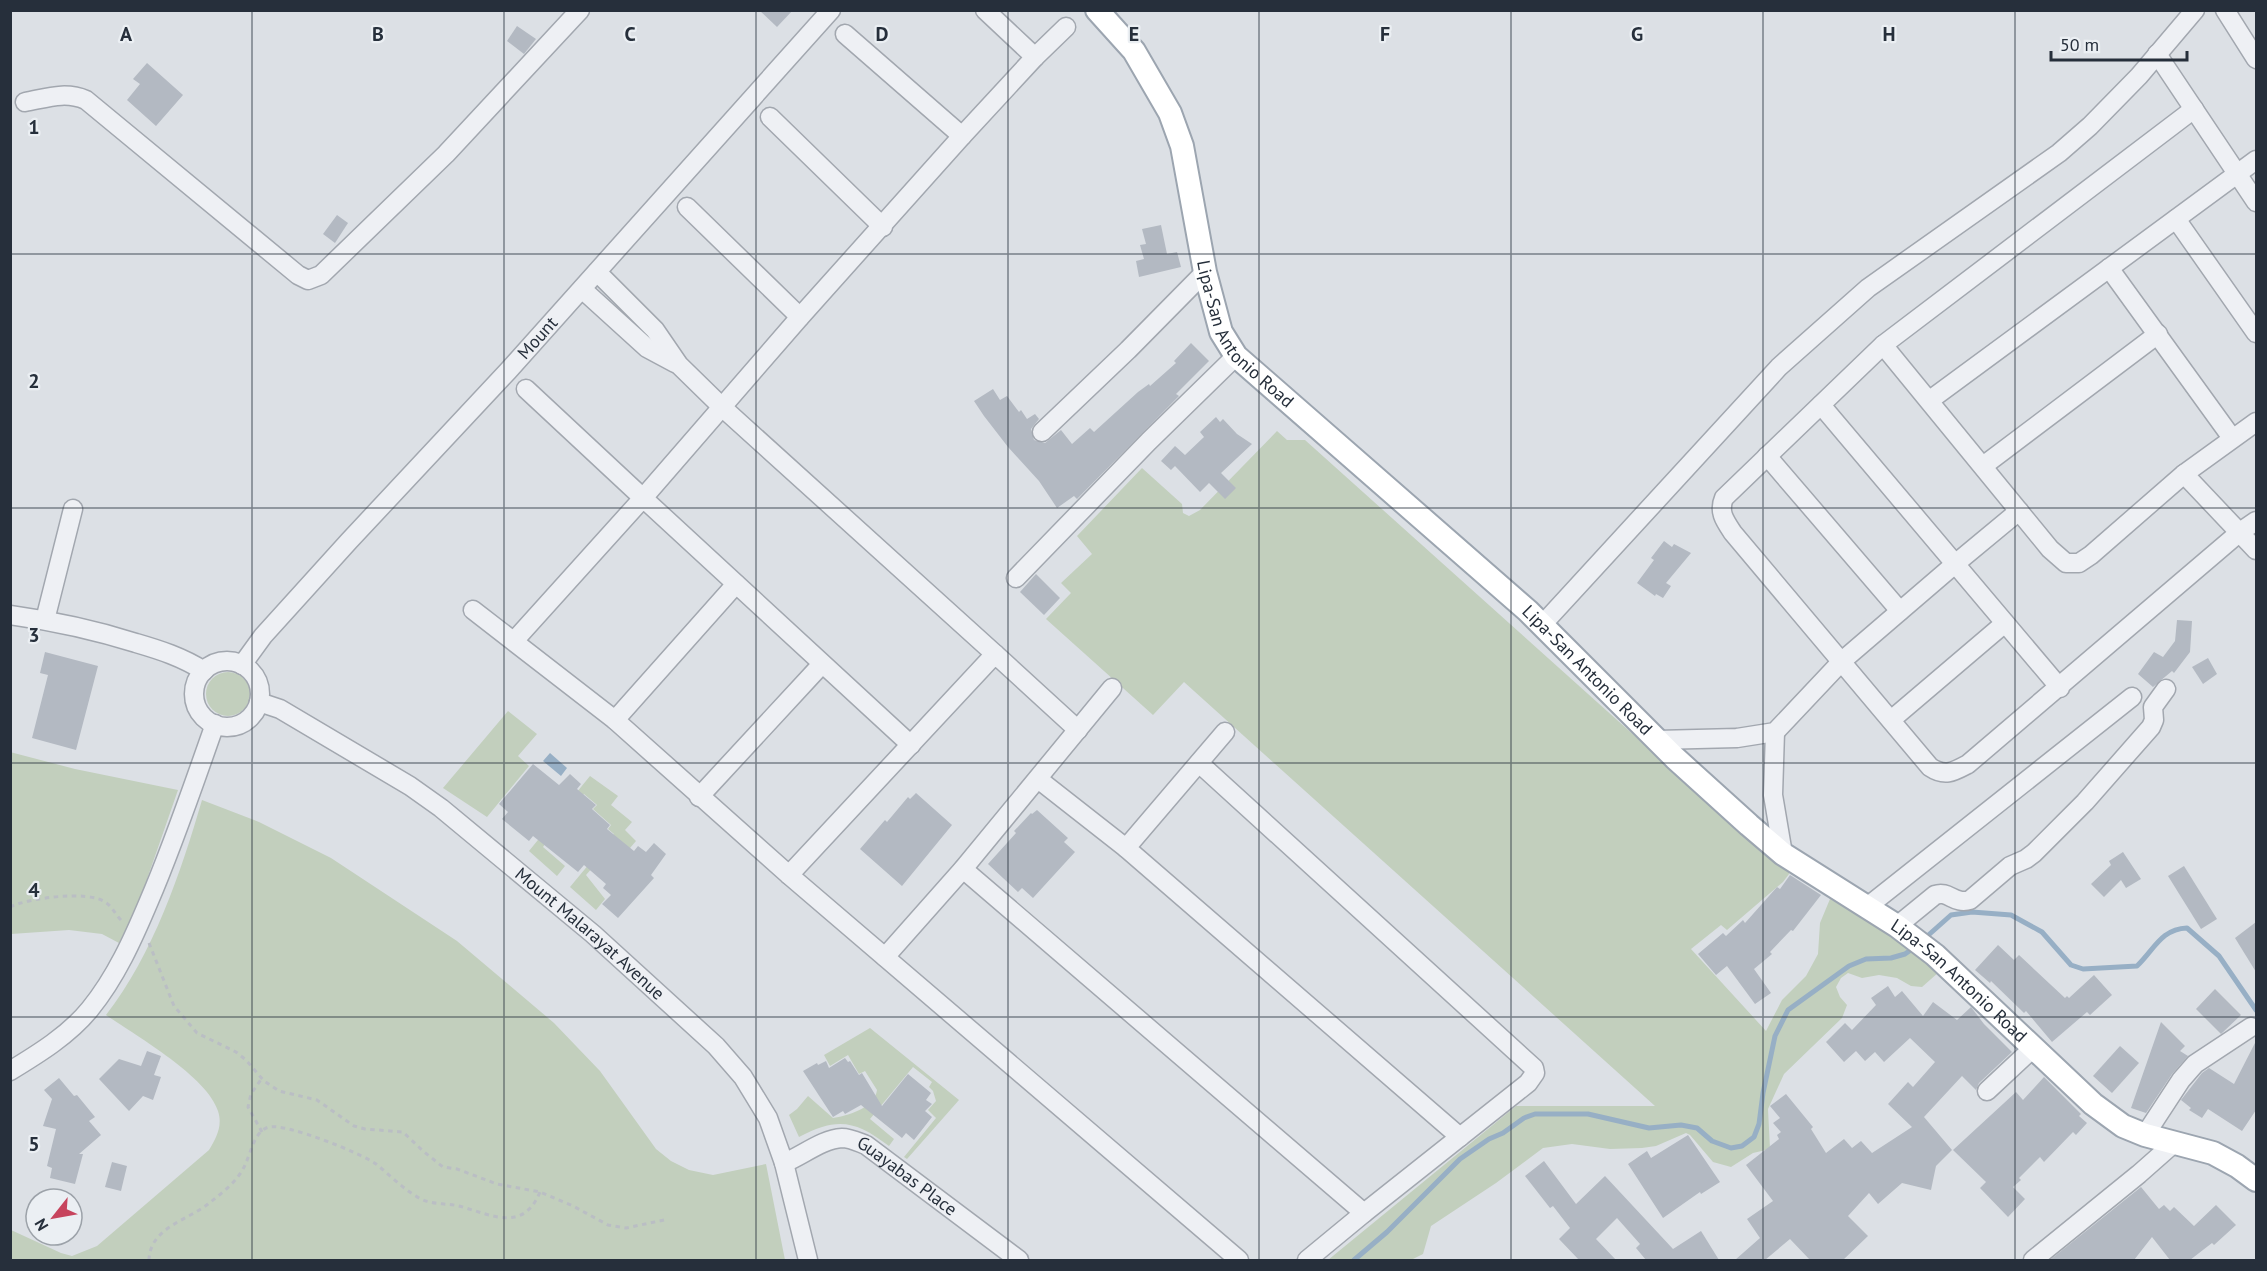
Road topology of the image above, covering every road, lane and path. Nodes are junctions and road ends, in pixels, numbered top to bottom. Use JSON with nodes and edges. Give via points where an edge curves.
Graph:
{"nodes":[{"id":1,"x":580,"y":10,"type":"edge"},
{"id":2,"x":831,"y":10,"type":"edge"},
{"id":3,"x":985,"y":10,"type":"edge"},
{"id":4,"x":1097,"y":10,"type":"edge"},
{"id":5,"x":2194,"y":10,"type":"edge"},
{"id":6,"x":2225,"y":10,"type":"edge"},
{"id":7,"x":1066,"y":27,"type":"dead end"},
{"id":8,"x":845,"y":34,"type":"dead end"},
{"id":9,"x":2157,"y":54,"type":"junction"},
{"id":10,"x":1035,"y":57,"type":"junction"},
{"id":11,"x":2256,"y":59,"type":"edge"},
{"id":12,"x":26,"y":102,"type":"dead end"},
{"id":13,"x":2194,"y":109,"type":"junction"},
{"id":14,"x":770,"y":117,"type":"dead end"},
{"id":15,"x":962,"y":136,"type":"junction"},
{"id":16,"x":2256,"y":160,"type":"edge"},
{"id":17,"x":2237,"y":173,"type":"junction"},
{"id":18,"x":2256,"y":202,"type":"edge"},
{"id":19,"x":687,"y":207,"type":"dead end"},
{"id":20,"x":2176,"y":219,"type":"junction"},
{"id":21,"x":883,"y":227,"type":"junction"},
{"id":22,"x":2109,"y":268,"type":"junction"},
{"id":23,"x":597,"y":272,"type":"junction"},
{"id":24,"x":1205,"y":272,"type":"junction"},
{"id":25,"x":582,"y":289,"type":"junction"},
{"id":26,"x":800,"y":317,"type":"junction"},
{"id":27,"x":2256,"y":333,"type":"edge"},
{"id":28,"x":2158,"y":334,"type":"junction"},
{"id":29,"x":1883,"y":345,"type":"junction"},
{"id":30,"x":1236,"y":356,"type":"junction"},
{"id":31,"x":679,"y":365,"type":"junction"},
{"id":32,"x":526,"y":389,"type":"dead end"},
{"id":33,"x":1930,"y":400,"type":"junction"},
{"id":34,"x":1821,"y":405,"type":"junction"},
{"id":35,"x":723,"y":408,"type":"junction"},
{"id":36,"x":2256,"y":422,"type":"edge"},
{"id":37,"x":1042,"y":432,"type":"dead end"},
{"id":38,"x":2232,"y":438,"type":"junction"},
{"id":39,"x":1767,"y":456,"type":"junction"},
{"id":40,"x":1983,"y":466,"type":"junction"},
{"id":41,"x":2184,"y":474,"type":"junction"},
{"id":42,"x":643,"y":498,"type":"junction"},
{"id":43,"x":73,"y":509,"type":"dead end"},
{"id":44,"x":2019,"y":511,"type":"junction"},
{"id":45,"x":2256,"y":521,"type":"edge"},
{"id":46,"x":2240,"y":532,"type":"junction"},
{"id":47,"x":2256,"y":550,"type":"edge"},
{"id":48,"x":1955,"y":564,"type":"junction"},
{"id":49,"x":1016,"y":578,"type":"dead end"},
{"id":50,"x":736,"y":584,"type":"junction"},
{"id":51,"x":473,"y":610,"type":"dead end"},
{"id":52,"x":1900,"y":611,"type":"junction"},
{"id":53,"x":10,"y":615,"type":"edge"},
{"id":54,"x":45,"y":620,"type":"junction"},
{"id":55,"x":2005,"y":622,"type":"junction"},
{"id":56,"x":1542,"y":625,"type":"junction"},
{"id":57,"x":514,"y":641,"type":"junction"},
{"id":58,"x":994,"y":654,"type":"junction"},
{"id":59,"x":1842,"y":661,"type":"junction"},
{"id":60,"x":242,"y":664,"type":"junction"},
{"id":61,"x":822,"y":664,"type":"junction"},
{"id":62,"x":204,"y":671,"type":"junction"},
{"id":63,"x":1112,"y":688,"type":"dead end"},
{"id":64,"x":2060,"y":688,"type":"junction"},
{"id":65,"x":2166,"y":689,"type":"dead end"},
{"id":66,"x":2132,"y":697,"type":"dead end"},
{"id":67,"x":259,"y":702,"type":"junction"},
{"id":68,"x":615,"y":720,"type":"junction"},
{"id":69,"x":1891,"y":720,"type":"junction"},
{"id":70,"x":215,"y":724,"type":"junction"},
{"id":71,"x":1078,"y":730,"type":"junction"},
{"id":72,"x":1224,"y":732,"type":"dead end"},
{"id":73,"x":1775,"y":732,"type":"junction"},
{"id":74,"x":1657,"y":740,"type":"junction"},
{"id":75,"x":911,"y":745,"type":"junction"},
{"id":76,"x":1199,"y":763,"type":"junction"},
{"id":77,"x":1038,"y":779,"type":"junction"},
{"id":78,"x":699,"y":797,"type":"junction"},
{"id":79,"x":1126,"y":848,"type":"junction"},
{"id":80,"x":1783,"y":854,"type":"junction"},
{"id":81,"x":963,"y":869,"type":"junction"},
{"id":82,"x":789,"y":875,"type":"junction"},
{"id":83,"x":10,"y":907,"type":"edge"},
{"id":84,"x":1867,"y":907,"type":"junction"},
{"id":85,"x":1900,"y":928,"type":"junction"},
{"id":86,"x":136,"y":932,"type":"junction"},
{"id":87,"x":885,"y":957,"type":"junction"},
{"id":88,"x":2251,"y":1027,"type":"dead end"},
{"id":89,"x":2033,"y":1048,"type":"junction"},
{"id":90,"x":10,"y":1071,"type":"edge"},
{"id":91,"x":262,"y":1078,"type":"junction"},
{"id":92,"x":1987,"y":1091,"type":"dead end"},
{"id":93,"x":262,"y":1131,"type":"junction"},
{"id":94,"x":2145,"y":1136,"type":"junction"},
{"id":95,"x":1460,"y":1137,"type":"junction"},
{"id":96,"x":2173,"y":1143,"type":"junction"},
{"id":97,"x":784,"y":1163,"type":"junction"},
{"id":98,"x":2256,"y":1179,"type":"edge"},
{"id":99,"x":540,"y":1191,"type":"junction"},
{"id":100,"x":1364,"y":1213,"type":"junction"},
{"id":101,"x":664,"y":1220,"type":"dead end"},
{"id":102,"x":149,"y":1260,"type":"edge"},
{"id":103,"x":808,"y":1260,"type":"edge"},
{"id":104,"x":1019,"y":1260,"type":"edge"},
{"id":105,"x":1239,"y":1260,"type":"edge"},
{"id":106,"x":1306,"y":1260,"type":"edge"},
{"id":107,"x":2033,"y":1260,"type":"edge"}],
"edges":[{"from":1,"to":12,"type":"street","via":[[446,154],[321,275],[308,280],[86,100],[63,94]]},
{"from":2,"to":23,"type":"street","name":"Mount"},
{"from":3,"to":10,"type":"street"},
{"from":4,"to":24,"type":"main road","name":"Lipa-San Antonio Road","via":[[1134,51],[1170,113],[1182,146]]},
{"from":5,"to":9,"type":"street"},
{"from":6,"to":11,"type":"street"},
{"from":7,"to":10,"type":"street"},
{"from":8,"to":15,"type":"street"},
{"from":9,"to":13,"type":"street"},
{"from":9,"to":56,"type":"street","via":[[2107,110],[2060,153],[1868,288],[1779,367]]},
{"from":10,"to":15,"type":"street"},
{"from":13,"to":17,"type":"street"},
{"from":13,"to":29,"type":"street"},
{"from":14,"to":21,"type":"street"},
{"from":15,"to":21,"type":"street"},
{"from":16,"to":17,"type":"street"},
{"from":17,"to":18,"type":"street"},
{"from":17,"to":20,"type":"street"},
{"from":19,"to":26,"type":"street"},
{"from":20,"to":22,"type":"street"},
{"from":20,"to":27,"type":"street"},
{"from":21,"to":26,"type":"street"},
{"from":22,"to":28,"type":"street"},
{"from":22,"to":33,"type":"street"},
{"from":23,"to":25,"type":"street","name":"Mount"},
{"from":23,"to":31,"type":"street","via":[[655,330]]},
{"from":24,"to":30,"type":"main road","name":"Lipa-San Antonio Road","via":[[1221,332]]},
{"from":24,"to":37,"type":"street"},
{"from":25,"to":31,"type":"street","via":[[647,348]]},
{"from":25,"to":60,"type":"street","name":"Mount","via":[[349,541]]},
{"from":26,"to":35,"type":"street"},
{"from":28,"to":38,"type":"street"},
{"from":28,"to":40,"type":"street"},
{"from":29,"to":33,"type":"street"},
{"from":29,"to":34,"type":"street"},
{"from":30,"to":49,"type":"street"},
{"from":30,"to":56,"type":"main road","name":"Lipa-San Antonio Road"},
{"from":31,"to":35,"type":"street"},
{"from":32,"to":42,"type":"street"},
{"from":33,"to":40,"type":"street"},
{"from":34,"to":39,"type":"street"},
{"from":34,"to":48,"type":"street"},
{"from":35,"to":42,"type":"street"},
{"from":35,"to":58,"type":"street"},
{"from":36,"to":38,"type":"street"},
{"from":38,"to":41,"type":"street"},
{"from":39,"to":52,"type":"street"},
{"from":39,"to":59,"type":"street","via":[[1724,498],[1720,507],[1724,520]]},
{"from":40,"to":44,"type":"street"},
{"from":41,"to":44,"type":"street","via":[[2079,563],[2066,563]]},
{"from":41,"to":46,"type":"street"},
{"from":42,"to":50,"type":"street"},
{"from":42,"to":57,"type":"street"},
{"from":43,"to":54,"type":"street"},
{"from":44,"to":48,"type":"street"},
{"from":45,"to":46,"type":"street"},
{"from":46,"to":47,"type":"street"},
{"from":46,"to":64,"type":"street"},
{"from":48,"to":52,"type":"street"},
{"from":48,"to":55,"type":"street"},
{"from":50,"to":61,"type":"street"},
{"from":50,"to":68,"type":"street"},
{"from":51,"to":57,"type":"street"},
{"from":52,"to":59,"type":"street"},
{"from":53,"to":54,"type":"street"},
{"from":54,"to":62,"type":"street","via":[[177,656]]},
{"from":55,"to":64,"type":"street"},
{"from":55,"to":69,"type":"street"},
{"from":56,"to":74,"type":"main road","name":"Lipa-San Antonio Road"},
{"from":57,"to":68,"type":"street"},
{"from":58,"to":71,"type":"street"},
{"from":58,"to":75,"type":"street"},
{"from":59,"to":69,"type":"street"},
{"from":59,"to":73,"type":"street"},
{"from":60,"to":62,"type":"street","via":[[224,661]]},
{"from":60,"to":67,"type":"street","via":[[258,681]]},
{"from":61,"to":75,"type":"street"},
{"from":61,"to":78,"type":"street"},
{"from":62,"to":70,"type":"street","via":[[197,682],[196,702],[202,714]]},
{"from":63,"to":71,"type":"street"},
{"from":64,"to":69,"type":"street","via":[[1954,772],[1940,773],[1930,767]]},
{"from":65,"to":85,"type":"street","via":[[2153,707],[2151,727],[2034,853],[2010,866],[1971,900],[1963,902],[1941,893],[1935,895]]},
{"from":66,"to":84,"type":"street"},
{"from":67,"to":70,"type":"street","via":[[252,716],[242,723]]},
{"from":67,"to":97,"type":"street","name":"Mount Malarayat Avenue","via":[[280,710],[441,808],[636,972],[716,1046],[743,1077],[768,1118]]},
{"from":68,"to":78,"type":"street"},
{"from":70,"to":86,"type":"street","via":[[168,858]]},
{"from":71,"to":77,"type":"street"},
{"from":72,"to":76,"type":"street"},
{"from":73,"to":74,"type":"street","via":[[1737,738]]},
{"from":73,"to":80,"type":"street","via":[[1773,795]]},
{"from":74,"to":80,"type":"main road","name":"Lipa-San Antonio Road"},
{"from":75,"to":82,"type":"street"},
{"from":76,"to":79,"type":"street"},
{"from":76,"to":95,"type":"street","via":[[1534,1068],[1528,1083]]},
{"from":77,"to":79,"type":"street"},
{"from":77,"to":81,"type":"street"},
{"from":78,"to":82,"type":"street"},
{"from":79,"to":95,"type":"street"},
{"from":80,"to":84,"type":"main road","name":"Lipa-San Antonio Road"},
{"from":81,"to":87,"type":"street"},
{"from":81,"to":100,"type":"street"},
{"from":82,"to":87,"type":"street"},
{"from":83,"to":86,"type":"path","via":[[48,897],[99,899]]},
{"from":84,"to":85,"type":"main road","name":"Lipa-San Antonio Road"},
{"from":85,"to":89,"type":"main road","name":"Lipa-San Antonio Road","via":[[1935,955]]},
{"from":86,"to":90,"type":"street","via":[[89,1011]]},
{"from":86,"to":91,"type":"path","via":[[152,946],[174,1006],[189,1026],[236,1052]]},
{"from":87,"to":105,"type":"street"},
{"from":88,"to":94,"type":"street","via":[[2195,1064]]},
{"from":89,"to":92,"type":"street"},
{"from":89,"to":94,"type":"main road","name":"Lipa-San Antonio Road","via":[[2092,1104]]},
{"from":91,"to":93,"type":"path","via":[[248,1107]]},
{"from":91,"to":99,"type":"path","via":[[279,1091],[317,1100],[354,1126],[403,1132],[443,1167],[497,1184]]},
{"from":93,"to":99,"type":"path","via":[[280,1127],[300,1132],[363,1156],[421,1199],[495,1217],[524,1214],[535,1204]]},
{"from":93,"to":102,"type":"path","via":[[237,1179],[197,1212],[162,1233],[150,1249]]},
{"from":94,"to":96,"type":"main road","name":"Lipa-San Antonio Road"},
{"from":95,"to":100,"type":"street"},
{"from":96,"to":98,"type":"main road","name":"Lipa-San Antonio Road","via":[[2213,1153]]},
{"from":96,"to":107,"type":"street"},
{"from":97,"to":103,"type":"street","name":"Mount Malarayat Avenue"},
{"from":97,"to":104,"type":"street","name":"Guayabas Place","via":[[832,1140],[843,1138],[866,1145]]},
{"from":99,"to":101,"type":"path","via":[[616,1228]]},
{"from":100,"to":106,"type":"street"}]}
